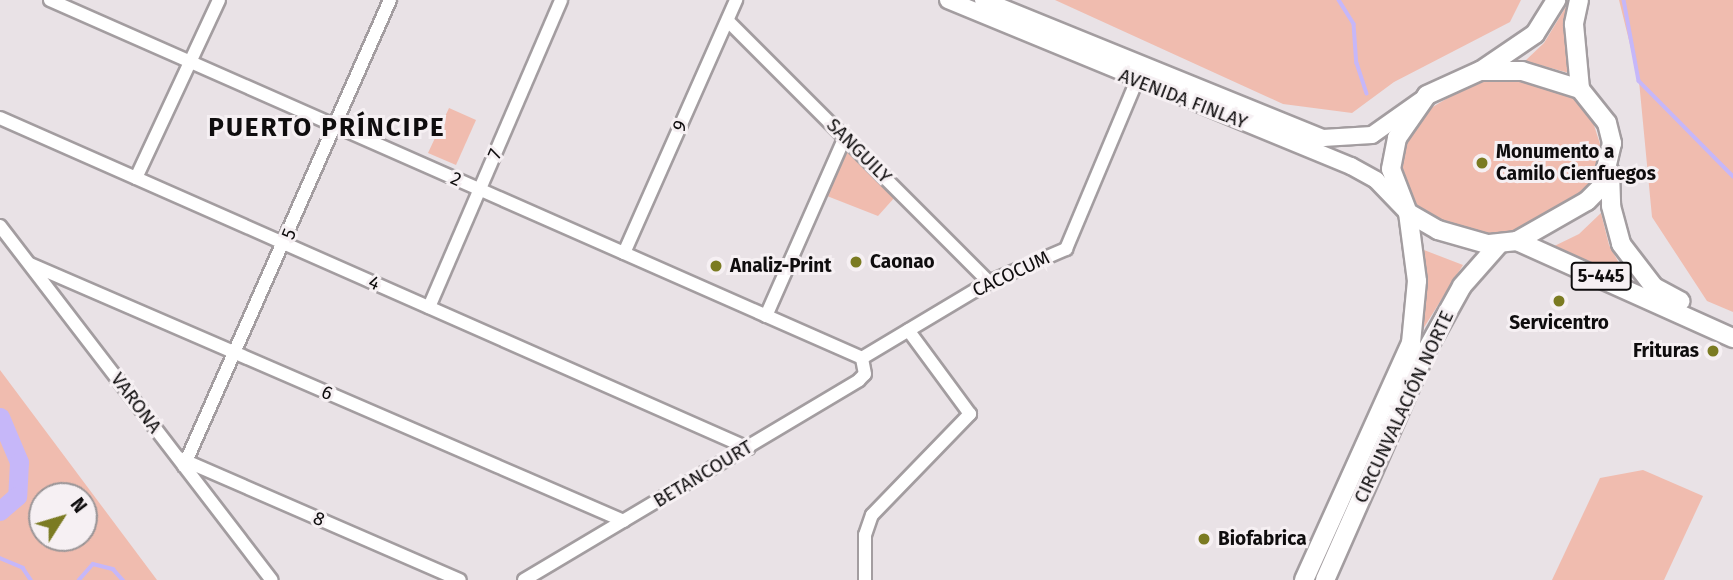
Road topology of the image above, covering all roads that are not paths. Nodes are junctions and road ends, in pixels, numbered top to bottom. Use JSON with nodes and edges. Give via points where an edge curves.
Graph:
{"nodes":[{"id":1,"x":50,"y":0,"type":"edge"},
{"id":2,"x":219,"y":0,"type":"edge"},
{"id":3,"x":390,"y":0,"type":"edge"},
{"id":4,"x":561,"y":0,"type":"edge"},
{"id":5,"x":736,"y":0,"type":"edge"},
{"id":6,"x":948,"y":0,"type":"edge"},
{"id":7,"x":984,"y":0,"type":"edge"},
{"id":8,"x":1556,"y":0,"type":"edge"},
{"id":9,"x":1579,"y":0,"type":"edge"},
{"id":10,"x":727,"y":21,"type":"junction"},
{"id":11,"x":191,"y":62,"type":"junction"},
{"id":12,"x":1480,"y":71,"type":"junction"},
{"id":13,"x":1139,"y":75,"type":"junction"},
{"id":14,"x":1580,"y":89,"type":"junction"},
{"id":15,"x":1427,"y":95,"type":"junction"},
{"id":16,"x":0,"y":118,"type":"edge"},
{"id":17,"x":335,"y":126,"type":"junction"},
{"id":18,"x":845,"y":137,"type":"junction"},
{"id":19,"x":1610,"y":158,"type":"junction"},
{"id":20,"x":136,"y":178,"type":"junction"},
{"id":21,"x":480,"y":189,"type":"junction"},
{"id":22,"x":1408,"y":213,"type":"junction"},
{"id":23,"x":0,"y":226,"type":"edge"},
{"id":24,"x":1517,"y":241,"type":"junction"},
{"id":25,"x":284,"y":243,"type":"junction"},
{"id":26,"x":1499,"y":244,"type":"junction"},
{"id":27,"x":624,"y":253,"type":"junction"},
{"id":28,"x":30,"y":264,"type":"junction"},
{"id":29,"x":989,"y":282,"type":"junction"},
{"id":30,"x":429,"y":307,"type":"junction"},
{"id":31,"x":766,"y":316,"type":"junction"},
{"id":32,"x":1733,"y":326,"type":"edge"},
{"id":33,"x":908,"y":330,"type":"junction"},
{"id":34,"x":1733,"y":338,"type":"edge"},
{"id":35,"x":236,"y":353,"type":"junction"},
{"id":36,"x":862,"y":358,"type":"junction"},
{"id":37,"x":748,"y":448,"type":"junction"},
{"id":38,"x":183,"y":462,"type":"junction"},
{"id":39,"x":624,"y":521,"type":"junction"},
{"id":40,"x":272,"y":580,"type":"edge"},
{"id":41,"x":460,"y":580,"type":"edge"},
{"id":42,"x":524,"y":580,"type":"edge"},
{"id":43,"x":865,"y":580,"type":"edge"},
{"id":44,"x":1304,"y":580,"type":"edge"},
{"id":45,"x":1325,"y":580,"type":"edge"}],
"edges":[{"from":1,"to":11,"type":"street","name":"2"},
{"from":2,"to":11,"type":"street"},
{"from":3,"to":17,"type":"street","name":"5"},
{"from":4,"to":21,"type":"street","name":"7"},
{"from":5,"to":10,"type":"street","name":"9"},
{"from":6,"to":13,"type":"main road","name":"AVENIDA FINLAY"},
{"from":7,"to":13,"type":"main road","name":"AVENIDA FINLAY"},
{"from":8,"to":12,"type":"highway","via":[[1535,34]]},
{"from":9,"to":14,"type":"highway","via":[[1574,23]]},
{"from":10,"to":18,"type":"street","name":"SANGUILY"},
{"from":10,"to":27,"type":"street","name":"9"},
{"from":11,"to":17,"type":"street","name":"2"},
{"from":11,"to":20,"type":"street"},
{"from":12,"to":14,"type":"highway","via":[[1522,72]]},
{"from":12,"to":15,"type":"highway"},
{"from":13,"to":15,"type":"main road","name":"AVENIDA FINLAY","via":[[1323,138],[1372,135]]},
{"from":13,"to":22,"type":"main road","name":"AVENIDA FINLAY","via":[[1351,166],[1376,180]]},
{"from":13,"to":29,"type":"street","name":"CACOCUM","via":[[1066,249]]},
{"from":14,"to":19,"type":"highway","number":"5-445","via":[[1607,123]]},
{"from":15,"to":22,"type":"highway","via":[[1392,153],[1395,188]]},
{"from":16,"to":20,"type":"street","name":"4"},
{"from":17,"to":21,"type":"street","name":"2"},
{"from":17,"to":25,"type":"street","name":"5"},
{"from":18,"to":29,"type":"street","name":"SANGUILY"},
{"from":18,"to":31,"type":"street"},
{"from":19,"to":24,"type":"highway","number":"5-445","via":[[1602,186],[1587,201]]},
{"from":19,"to":32,"type":"highway","number":"5-445","via":[[1614,225],[1635,266],[1654,287]]},
{"from":20,"to":25,"type":"street","name":"4"},
{"from":21,"to":27,"type":"street","name":"2"},
{"from":21,"to":30,"type":"street","name":"7"},
{"from":22,"to":26,"type":"highway","number":"5-445","via":[[1456,236]]},
{"from":22,"to":44,"type":"highway","name":"CIRCUNVALACIÓN NORTE","via":[[1417,281],[1410,344]]},
{"from":23,"to":28,"type":"street","name":"VARONA"},
{"from":24,"to":26,"type":"highway","number":"5-445"},
{"from":24,"to":34,"type":"highway","number":"5-445"},
{"from":25,"to":30,"type":"street","name":"4"},
{"from":25,"to":35,"type":"street","name":"5"},
{"from":26,"to":45,"type":"highway","name":"CIRCUNVALACIÓN NORTE","via":[[1462,286],[1426,351]]},
{"from":27,"to":31,"type":"street","name":"2"},
{"from":28,"to":35,"type":"street","name":"6"},
{"from":28,"to":38,"type":"street","name":"VARONA"},
{"from":29,"to":33,"type":"street","name":"CACOCUM"},
{"from":30,"to":37,"type":"street","name":"4"},
{"from":31,"to":36,"type":"street","name":"2"},
{"from":33,"to":36,"type":"street","name":"CACOCUM"},
{"from":33,"to":43,"type":"street","via":[[970,414],[872,515],[865,535]]},
{"from":35,"to":38,"type":"street","name":"5"},
{"from":35,"to":39,"type":"street","name":"6"},
{"from":36,"to":37,"type":"street","name":"BETANCOURT","via":[[865,374],[859,380]]},
{"from":37,"to":39,"type":"street","name":"BETANCOURT"},
{"from":38,"to":40,"type":"street","name":"VARONA"},
{"from":38,"to":41,"type":"street","name":"8"},
{"from":39,"to":42,"type":"street","name":"BETANCOURT"}]}
